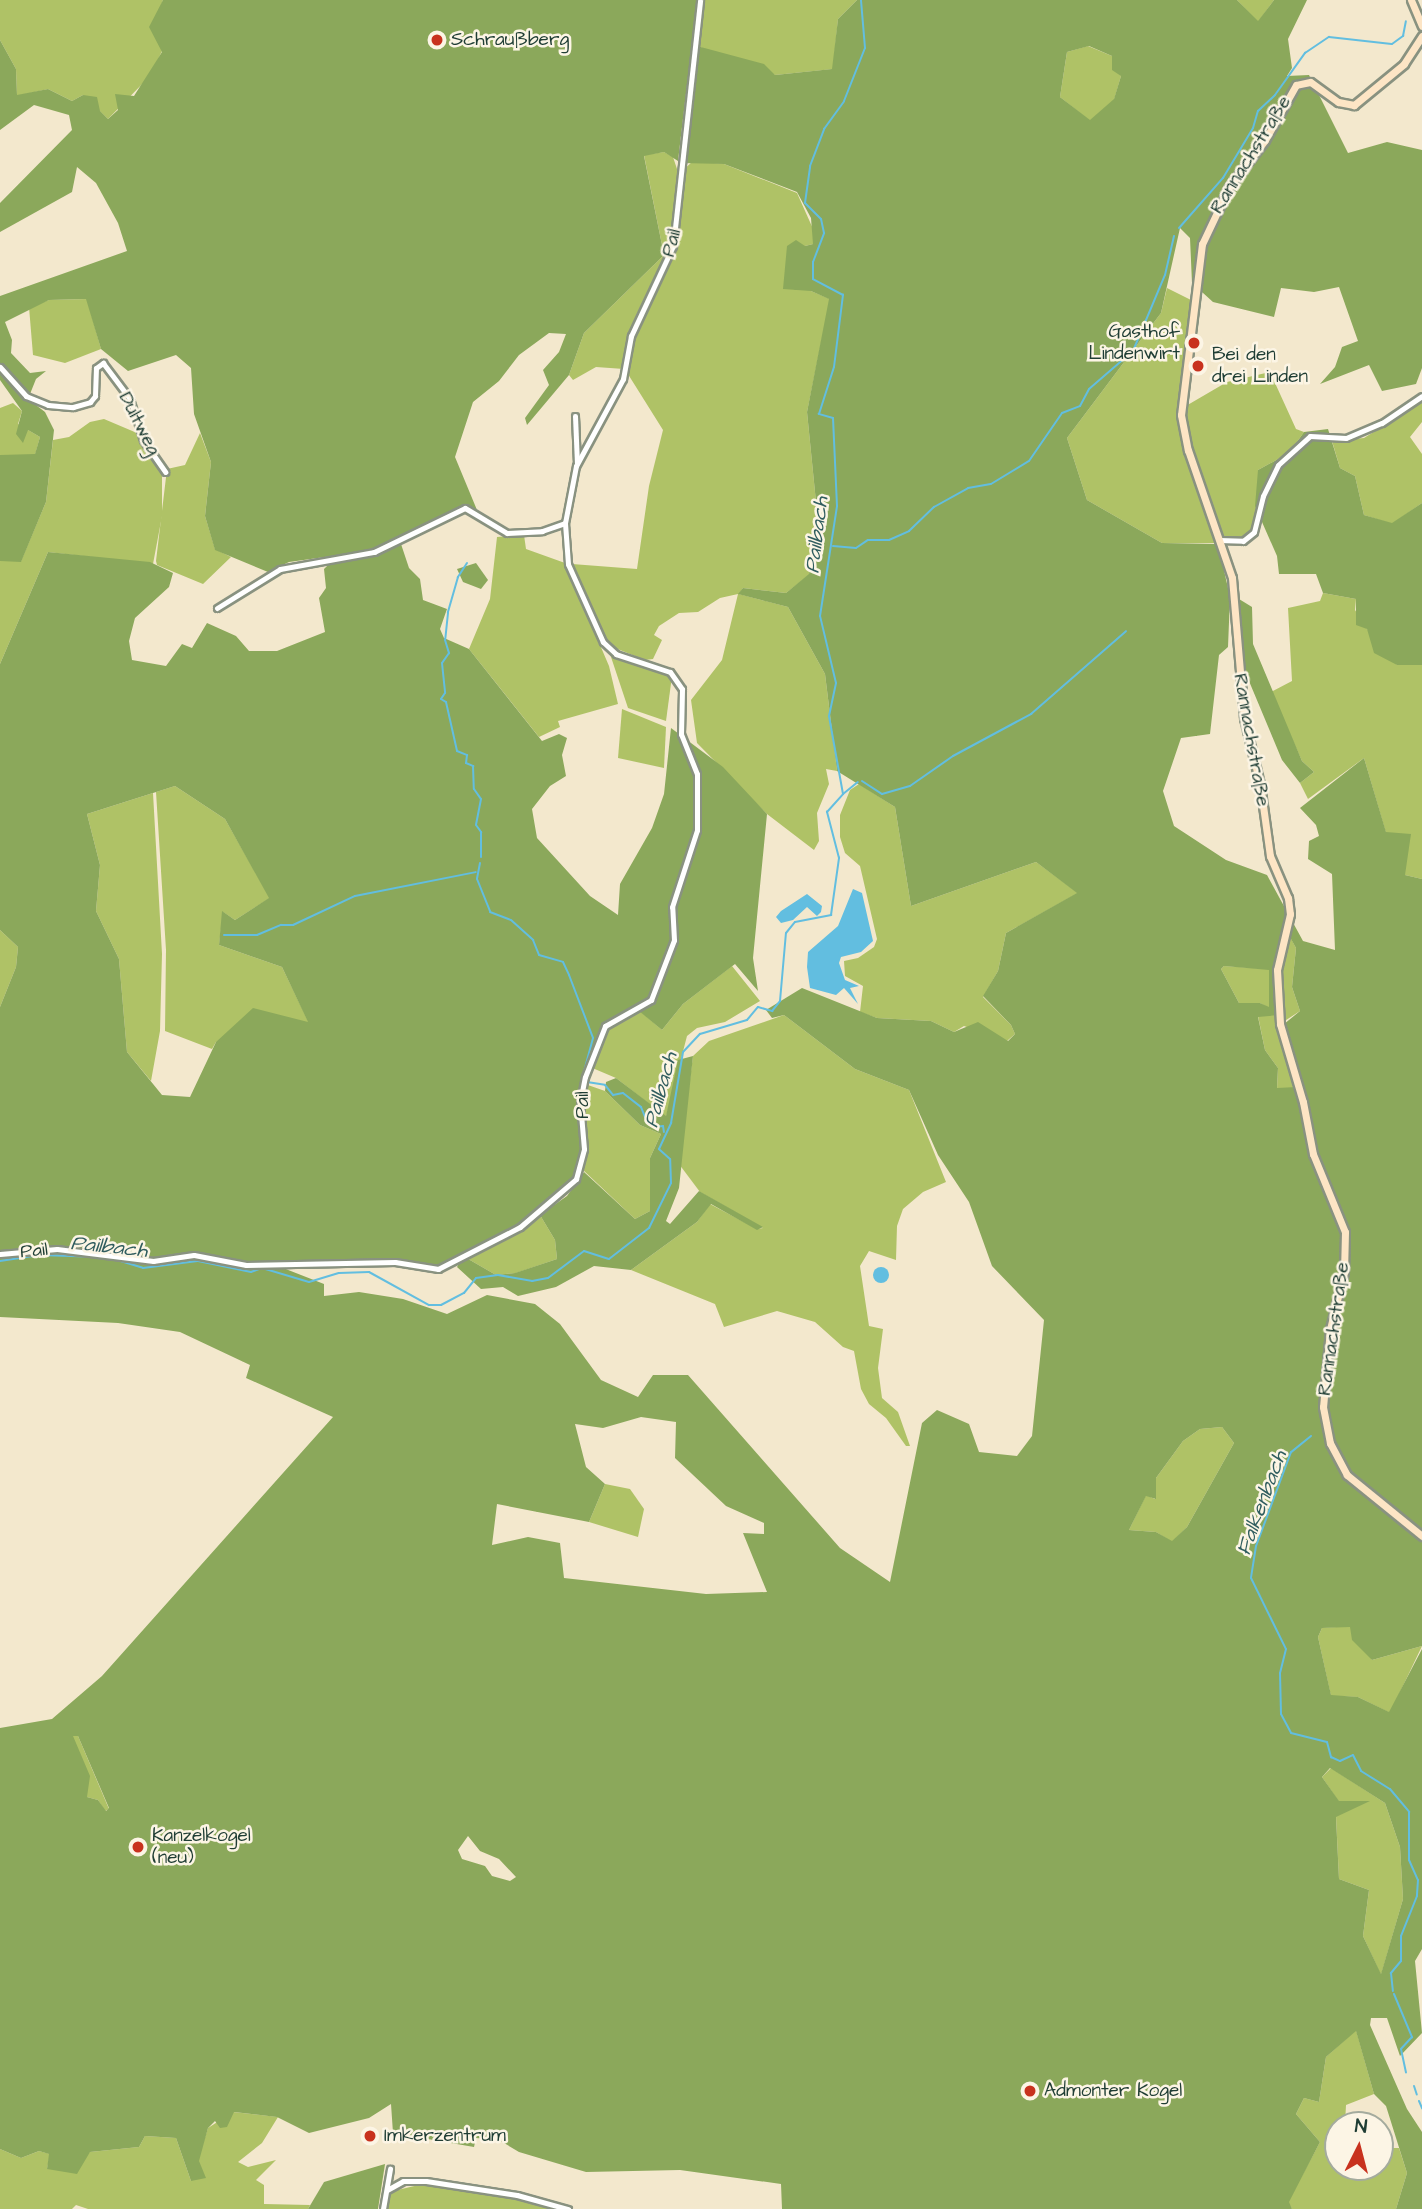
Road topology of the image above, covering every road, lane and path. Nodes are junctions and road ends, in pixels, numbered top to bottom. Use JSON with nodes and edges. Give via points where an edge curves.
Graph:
{"nodes":[{"id":1,"x":699,"y":0,"type":"edge"},
{"id":2,"x":1411,"y":0,"type":"edge"},
{"id":3,"x":1422,"y":26,"type":"edge"},
{"id":4,"x":1422,"y":36,"type":"edge"},
{"id":5,"x":0,"y":367,"type":"edge"},
{"id":6,"x":1422,"y":399,"type":"edge"},
{"id":7,"x":575,"y":416,"type":"dead end"},
{"id":8,"x":576,"y":466,"type":"junction"},
{"id":9,"x":165,"y":472,"type":"dead end"},
{"id":10,"x":565,"y":523,"type":"junction"},
{"id":11,"x":1219,"y":540,"type":"junction"},
{"id":12,"x":217,"y":608,"type":"dead end"},
{"id":13,"x":0,"y":1254,"type":"edge"},
{"id":14,"x":1422,"y":1536,"type":"edge"},
{"id":15,"x":390,"y":2169,"type":"dead end"},
{"id":16,"x":387,"y":2190,"type":"junction"},
{"id":17,"x":383,"y":2209,"type":"edge"},
{"id":18,"x":568,"y":2209,"type":"edge"}],
"edges":[{"from":1,"to":8,"type":"street","name":"Pail","via":[[673,246],[631,335],[623,379]]},
{"from":2,"to":3,"type":"street"},
{"from":4,"to":11,"type":"street","name":"Rannachstraße","via":[[1404,65],[1354,105],[1338,102],[1310,82],[1296,85],[1207,228],[1181,415]]},
{"from":5,"to":9,"type":"street","name":"Dultweg","via":[[26,396],[48,405],[73,407],[90,402],[96,368],[107,366],[130,399],[143,440]]},
{"from":6,"to":11,"type":"street","via":[[1346,438],[1310,436],[1278,466],[1263,496],[1254,532],[1242,541]]},
{"from":7,"to":8,"type":"street","name":"Pail"},
{"from":8,"to":10,"type":"street","name":"Pail"},
{"from":10,"to":12,"type":"street","via":[[542,531],[507,533],[465,508],[374,552],[280,569]]},
{"from":10,"to":13,"type":"street","name":"Pail","via":[[568,564],[603,642],[616,654],[661,666],[677,679],[681,734],[699,792],[693,848],[681,870],[672,907],[674,940],[652,1000],[611,1020],[596,1045],[581,1088],[584,1149],[581,1169],[571,1186],[520,1227],[438,1269],[395,1262],[246,1265],[194,1255],[153,1261],[57,1249]]},
{"from":11,"to":14,"type":"street","name":"Rannachstraße","via":[[1234,591],[1237,666],[1268,846],[1288,898],[1290,914],[1276,970],[1280,1024],[1303,1102],[1312,1154],[1345,1232],[1344,1272],[1330,1329],[1323,1407],[1332,1451],[1348,1475]]},
{"from":15,"to":16,"type":"street"},
{"from":16,"to":17,"type":"street"},
{"from":16,"to":18,"type":"street","via":[[403,2181],[426,2180]]}]}
